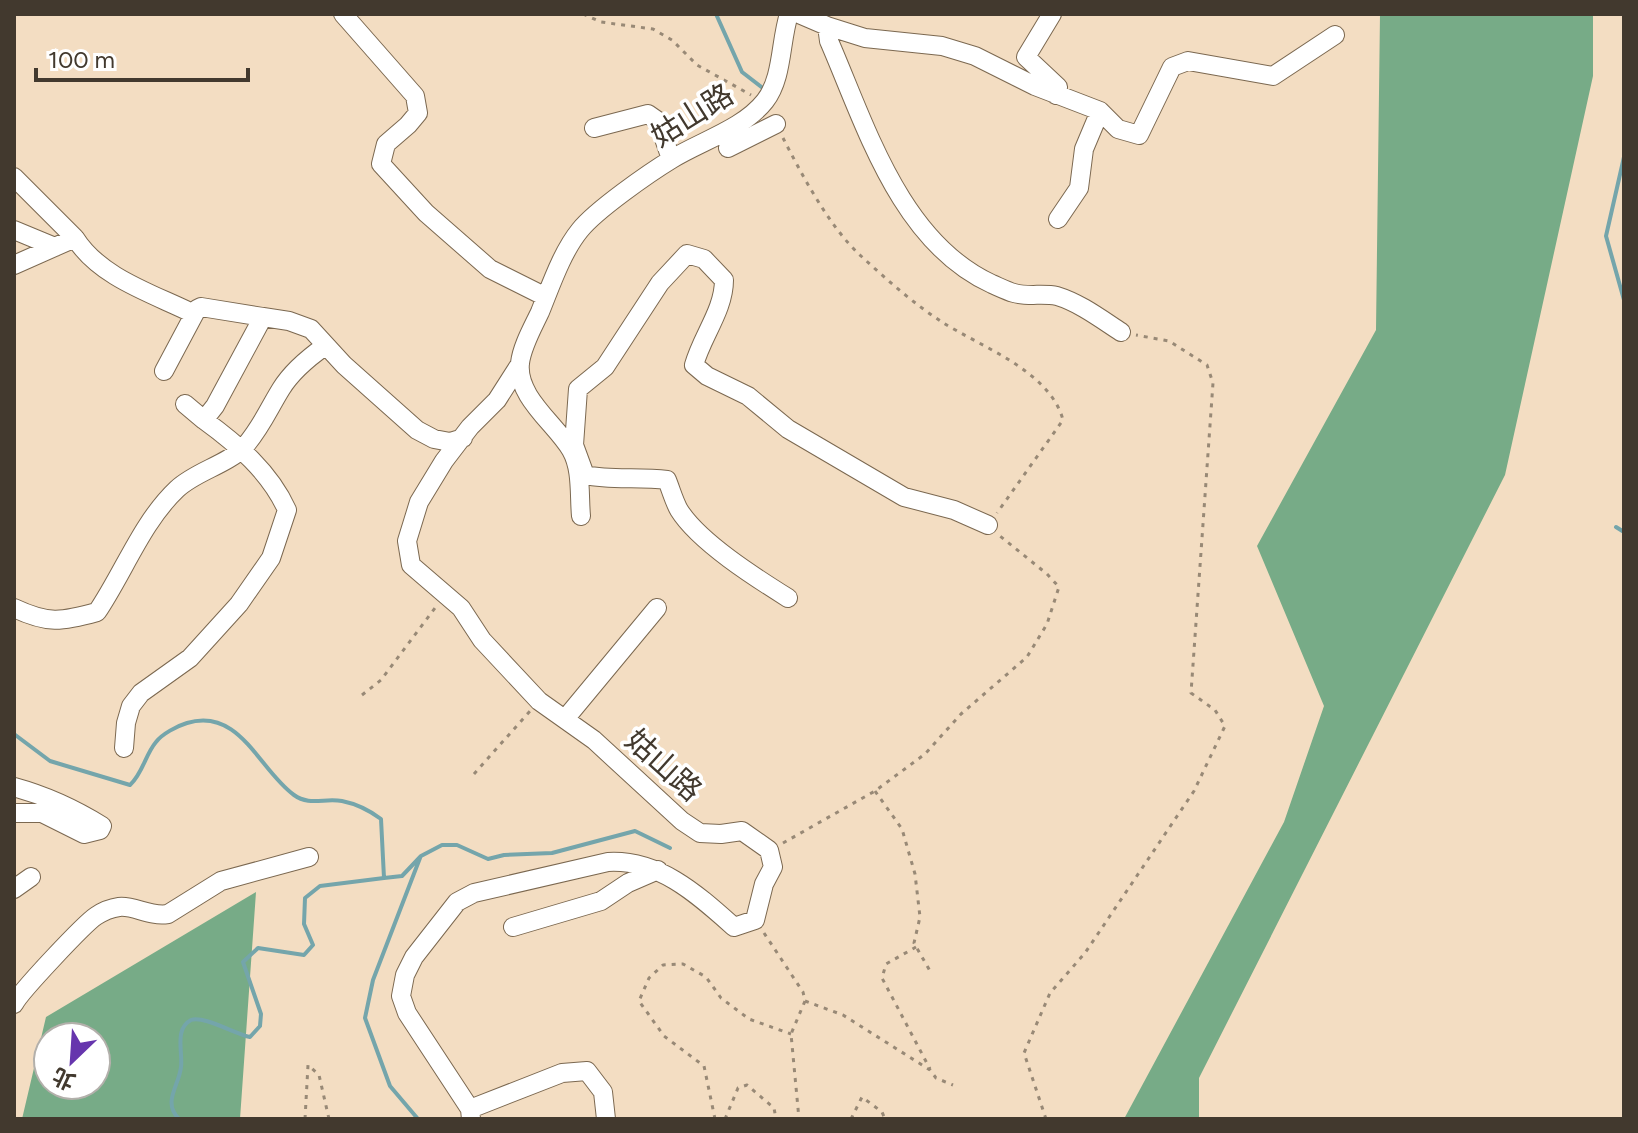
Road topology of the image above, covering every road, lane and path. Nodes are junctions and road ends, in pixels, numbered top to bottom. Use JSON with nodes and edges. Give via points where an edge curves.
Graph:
{"nodes":[{"id":1,"x":343,"y":14,"type":"edge"},
{"id":2,"x":583,"y":14,"type":"edge"},
{"id":3,"x":789,"y":14,"type":"edge"},
{"id":4,"x":799,"y":14,"type":"edge"},
{"id":5,"x":1052,"y":14,"type":"edge"},
{"id":6,"x":827,"y":26,"type":"junction"},
{"id":7,"x":1335,"y":35,"type":"dead end"},
{"id":8,"x":1056,"y":95,"type":"junction"},
{"id":9,"x":764,"y":103,"type":"junction"},
{"id":10,"x":1100,"y":111,"type":"junction"},
{"id":11,"x":776,"y":124,"type":"joint"},
{"id":12,"x":594,"y":128,"type":"dead end"},
{"id":13,"x":728,"y":148,"type":"dead end"},
{"id":14,"x":671,"y":159,"type":"junction"},
{"id":15,"x":14,"y":177,"type":"edge"},
{"id":16,"x":1058,"y":219,"type":"dead end"},
{"id":17,"x":14,"y":230,"type":"edge"},
{"id":18,"x":75,"y":238,"type":"junction"},
{"id":19,"x":55,"y":247,"type":"junction"},
{"id":20,"x":14,"y":265,"type":"edge"},
{"id":21,"x":546,"y":297,"type":"junction"},
{"id":22,"x":194,"y":314,"type":"junction"},
{"id":23,"x":263,"y":317,"type":"junction"},
{"id":24,"x":1121,"y":332,"type":"joint"},
{"id":25,"x":325,"y":346,"type":"junction"},
{"id":26,"x":520,"y":364,"type":"junction"},
{"id":27,"x":164,"y":371,"type":"dead end"},
{"id":28,"x":185,"y":404,"type":"dead end"},
{"id":29,"x":204,"y":420,"type":"junction"},
{"id":30,"x":463,"y":438,"type":"junction"},
{"id":31,"x":241,"y":449,"type":"junction"},
{"id":32,"x":581,"y":516,"type":"dead end"},
{"id":33,"x":988,"y":525,"type":"junction"},
{"id":34,"x":444,"y":595,"type":"junction"},
{"id":35,"x":788,"y":598,"type":"dead end"},
{"id":36,"x":14,"y":608,"type":"edge"},
{"id":37,"x":657,"y":608,"type":"dead end"},
{"id":38,"x":362,"y":695,"type":"dead end"},
{"id":39,"x":539,"y":701,"type":"junction"},
{"id":40,"x":565,"y":719,"type":"junction"},
{"id":41,"x":124,"y":748,"type":"dead end"},
{"id":42,"x":474,"y":774,"type":"dead end"},
{"id":43,"x":14,"y":787,"type":"edge"},
{"id":44,"x":875,"y":791,"type":"junction"},
{"id":45,"x":14,"y":813,"type":"edge"},
{"id":46,"x":769,"y":850,"type":"junction"},
{"id":47,"x":309,"y":857,"type":"dead end"},
{"id":48,"x":658,"y":870,"type":"junction"},
{"id":49,"x":31,"y":877,"type":"dead end"},
{"id":50,"x":14,"y":889,"type":"edge"},
{"id":51,"x":755,"y":920,"type":"junction"},
{"id":52,"x":513,"y":927,"type":"dead end"},
{"id":53,"x":916,"y":947,"type":"junction"},
{"id":54,"x":930,"y":971,"type":"dead end"},
{"id":55,"x":805,"y":1001,"type":"junction"},
{"id":56,"x":14,"y":1004,"type":"edge"},
{"id":57,"x":791,"y":1034,"type":"junction"},
{"id":58,"x":930,"y":1070,"type":"junction"},
{"id":59,"x":953,"y":1085,"type":"dead end"},
{"id":60,"x":470,"y":1114,"type":"edge"},
{"id":61,"x":305,"y":1119,"type":"edge"},
{"id":62,"x":329,"y":1119,"type":"edge"},
{"id":63,"x":606,"y":1119,"type":"edge"},
{"id":64,"x":715,"y":1119,"type":"edge"},
{"id":65,"x":725,"y":1119,"type":"edge"},
{"id":66,"x":776,"y":1119,"type":"edge"},
{"id":67,"x":799,"y":1119,"type":"edge"},
{"id":68,"x":851,"y":1119,"type":"edge"},
{"id":69,"x":885,"y":1119,"type":"edge"},
{"id":70,"x":1046,"y":1119,"type":"edge"}],
"edges":[{"from":1,"to":21,"type":"street","via":[[415,96],[418,113],[386,144],[381,164],[426,213],[490,269]]},
{"from":2,"to":9,"type":"path","via":[[601,22],[653,29],[697,65]]},
{"from":3,"to":9,"type":"street","name":"姑山路","via":[[778,69]]},
{"from":4,"to":6,"type":"street"},
{"from":5,"to":8,"type":"street","via":[[1026,57],[1058,87]]},
{"from":6,"to":8,"type":"street","via":[[865,38],[942,46]]},
{"from":6,"to":24,"type":"street","via":[[892,187],[915,219],[962,265],[988,282],[1015,294],[1055,296]]},
{"from":7,"to":10,"type":"street","via":[[1273,76],[1188,61],[1172,67],[1139,135],[1118,129]]},
{"from":8,"to":10,"type":"street"},
{"from":9,"to":14,"type":"street","name":"姑山路"},
{"from":10,"to":16,"type":"street","via":[[1084,149],[1079,188]]},
{"from":11,"to":13,"type":"street"},
{"from":11,"to":33,"type":"path","via":[[813,193],[858,254],[940,321],[1009,359],[1060,408],[1063,420]]},
{"from":12,"to":14,"type":"street","via":[[648,114],[658,121]]},
{"from":14,"to":21,"type":"street","name":"姑山路","via":[[580,230]]},
{"from":15,"to":18,"type":"street"},
{"from":17,"to":19,"type":"street"},
{"from":18,"to":19,"type":"street"},
{"from":18,"to":22,"type":"street","via":[[105,270]]},
{"from":19,"to":20,"type":"street"},
{"from":21,"to":26,"type":"street","name":"姑山路"},
{"from":22,"to":23,"type":"street","via":[[201,307]]},
{"from":22,"to":27,"type":"street"},
{"from":23,"to":25,"type":"street","via":[[299,323]]},
{"from":23,"to":29,"type":"street"},
{"from":24,"to":70,"type":"path","via":[[1169,341],[1207,365],[1213,383],[1191,693],[1215,710],[1225,726],[1194,791],[1085,953],[1050,993],[1024,1053]]},
{"from":25,"to":30,"type":"street","via":[[417,430],[450,442]]},
{"from":25,"to":31,"type":"street","via":[[282,387],[265,422]]},
{"from":26,"to":30,"type":"street","name":"姑山路"},
{"from":26,"to":32,"type":"street","via":[[527,395],[572,451]]},
{"from":28,"to":29,"type":"street"},
{"from":29,"to":31,"type":"street"},
{"from":30,"to":34,"type":"street","name":"姑山路","via":[[419,502],[407,541],[411,565]]},
{"from":31,"to":36,"type":"street","via":[[179,487],[140,535],[97,612],[63,621]]},
{"from":31,"to":41,"type":"street","via":[[278,490],[287,510],[282,530],[271,558],[239,604],[190,658],[131,706]]},
{"from":33,"to":35,"type":"street","via":[[904,497],[788,429],[748,396],[694,365],[724,296],[724,280],[704,259],[687,254],[660,283],[605,367],[578,389],[574,445],[585,475],[667,480],[679,510],[697,532]]},
{"from":33,"to":44,"type":"path","via":[[1059,587],[1047,624],[1027,657],[961,714],[925,754]]},
{"from":34,"to":38,"type":"path","via":[[381,680]]},
{"from":34,"to":39,"type":"street","name":"姑山路"},
{"from":37,"to":40,"type":"street"},
{"from":39,"to":40,"type":"street","name":"姑山路"},
{"from":39,"to":42,"type":"path"},
{"from":40,"to":46,"type":"street","name":"姑山路","via":[[700,833],[742,831]]},
{"from":43,"to":45,"type":"street","via":[[45,795],[102,826],[84,834],[42,813]]},
{"from":44,"to":46,"type":"path"},
{"from":44,"to":53,"type":"path","via":[[902,829],[915,874],[920,917]]},
{"from":46,"to":51,"type":"street","via":[[773,867]]},
{"from":47,"to":56,"type":"street","via":[[221,881],[168,914],[116,907],[96,916]]},
{"from":48,"to":51,"type":"street","via":[[734,927]]},
{"from":48,"to":52,"type":"street","via":[[601,901]]},
{"from":48,"to":60,"type":"street","via":[[631,861],[608,862],[474,893],[457,902],[414,957],[401,996],[407,1013]]},
{"from":49,"to":50,"type":"street"},
{"from":51,"to":55,"type":"path","via":[[794,975]]},
{"from":53,"to":54,"type":"path"},
{"from":53,"to":58,"type":"path","via":[[886,964],[882,978]]},
{"from":55,"to":57,"type":"path"},
{"from":55,"to":58,"type":"path","via":[[843,1015]]},
{"from":57,"to":64,"type":"path","via":[[749,1019],[721,998],[706,977],[683,964],[663,965],[649,978],[639,1001],[664,1036],[704,1066]]},
{"from":57,"to":67,"type":"path"},
{"from":58,"to":59,"type":"path"},
{"from":60,"to":63,"type":"street","via":[[562,1073],[587,1071],[603,1092]]},
{"from":61,"to":62,"type":"path","via":[[308,1065],[319,1075]]},
{"from":65,"to":66,"type":"path","via":[[738,1088],[747,1085],[774,1108]]},
{"from":68,"to":69,"type":"path","via":[[862,1097]]}]}
